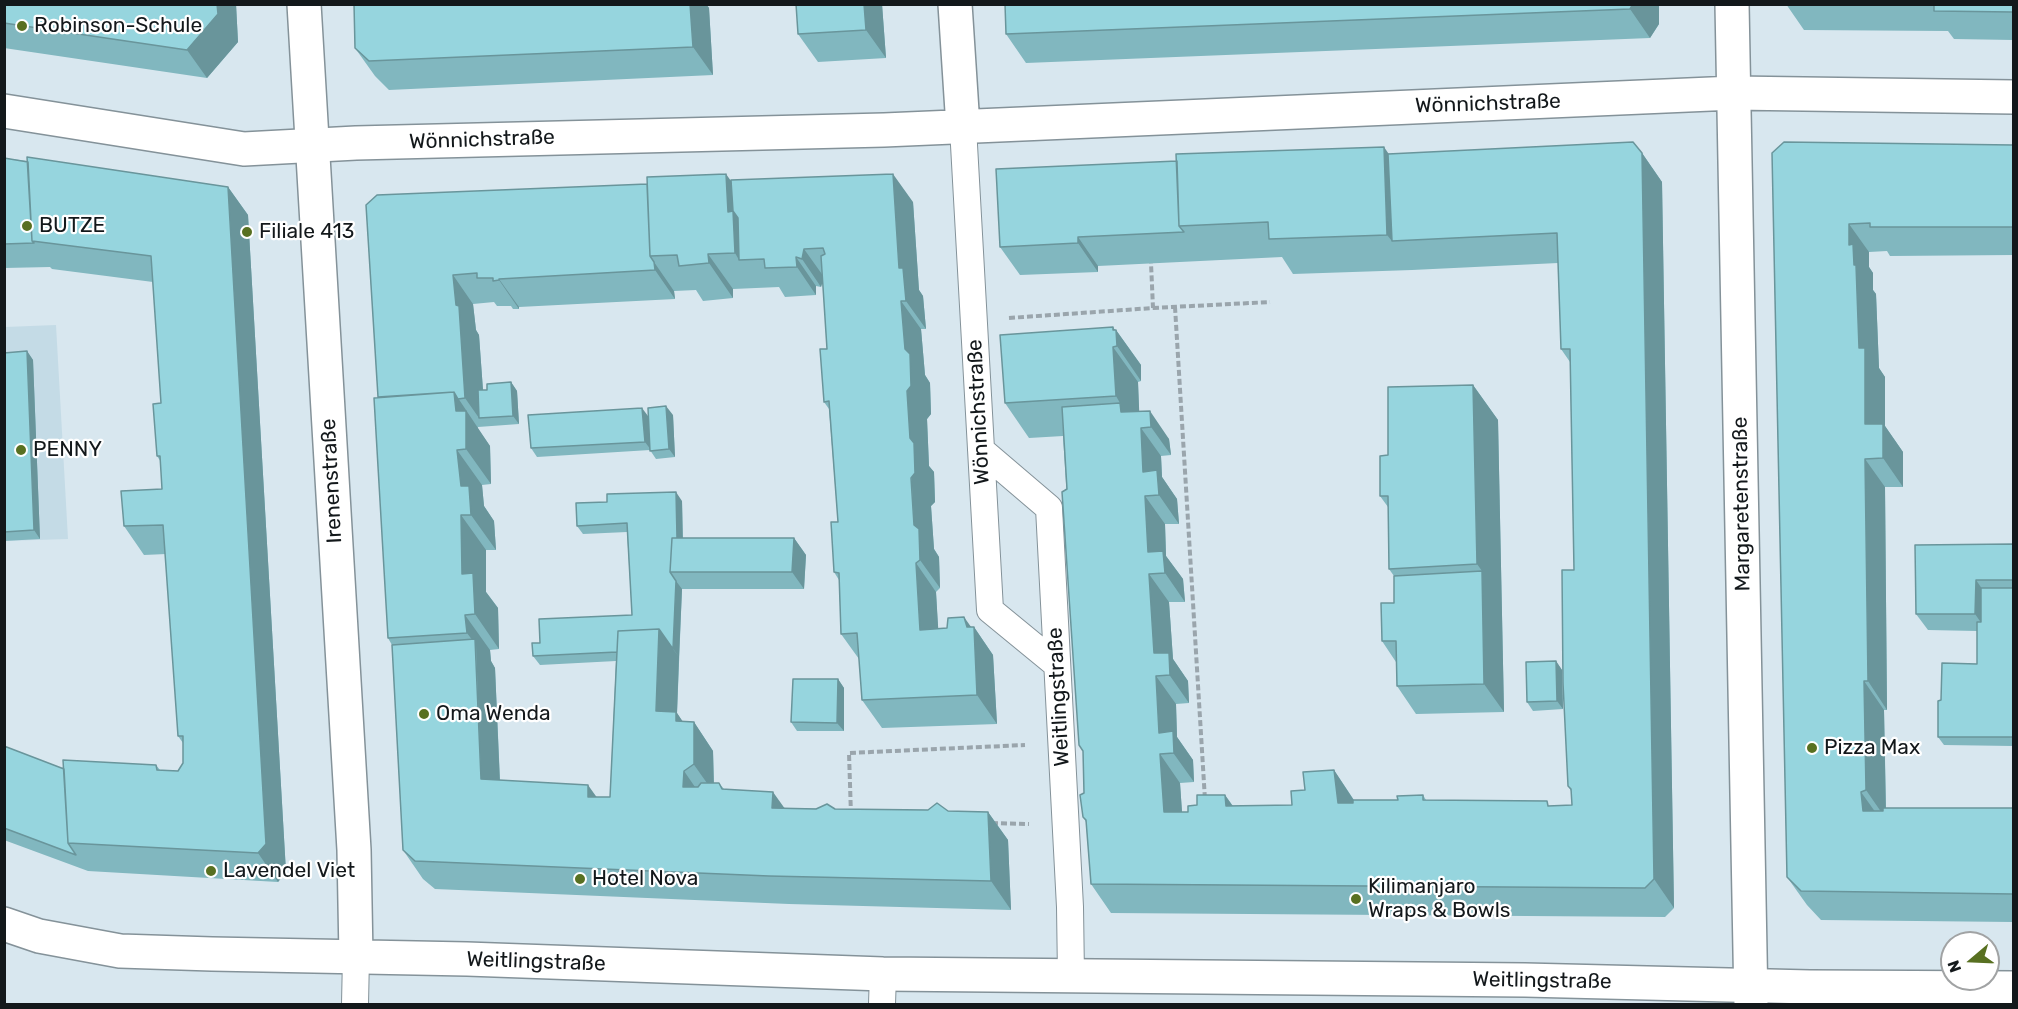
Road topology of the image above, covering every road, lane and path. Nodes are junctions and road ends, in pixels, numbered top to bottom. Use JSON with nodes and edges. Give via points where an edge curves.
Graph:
{"nodes":[{"id":1,"x":304,"y":4,"type":"edge"},
{"id":2,"x":955,"y":4,"type":"edge"},
{"id":3,"x":1732,"y":4,"type":"edge"},
{"id":4,"x":1734,"y":93,"type":"junction"},
{"id":5,"x":2013,"y":97,"type":"edge"},
{"id":6,"x":4,"y":111,"type":"edge"},
{"id":7,"x":963,"y":127,"type":"junction"},
{"id":8,"x":312,"y":146,"type":"junction"},
{"id":9,"x":1151,"y":263,"type":"edge"},
{"id":10,"x":1270,"y":302,"type":"dead end"},
{"id":11,"x":1175,"y":307,"type":"junction"},
{"id":12,"x":1153,"y":308,"type":"junction"},
{"id":13,"x":974,"y":321,"type":"junction"},
{"id":14,"x":981,"y":450,"type":"junction"},
{"id":15,"x":1057,"y":665,"type":"junction"},
{"id":16,"x":1062,"y":743,"type":"junction"},
{"id":17,"x":1206,"y":811,"type":"edge"},
{"id":18,"x":851,"y":822,"type":"edge"},
{"id":19,"x":982,"y":823,"type":"edge"},
{"id":20,"x":1066,"y":824,"type":"junction"},
{"id":21,"x":4,"y":924,"type":"edge"},
{"id":22,"x":356,"y":957,"type":"junction"},
{"id":23,"x":1071,"y":976,"type":"junction"},
{"id":24,"x":2013,"y":988,"type":"edge"},
{"id":25,"x":882,"y":989,"type":"edge"},
{"id":26,"x":1751,"y":995,"type":"edge"},
{"id":27,"x":355,"y":1005,"type":"edge"}],
"edges":[{"from":1,"to":8,"type":"street","name":"Irenenstraße"},
{"from":2,"to":7,"type":"street"},
{"from":3,"to":4,"type":"street","name":"Margaretenstraße"},
{"from":4,"to":5,"type":"street","name":"Wönnichstraße"},
{"from":4,"to":7,"type":"street","name":"Wönnichstraße"},
{"from":4,"to":26,"type":"street","name":"Margaretenstraße"},
{"from":6,"to":8,"type":"street","name":"Wönnichstraße","via":[[244,149]]},
{"from":7,"to":8,"type":"street","name":"Wönnichstraße"},
{"from":7,"to":13,"type":"lane","name":"Wönnichstraße"},
{"from":8,"to":22,"type":"street","name":"Irenenstraße","via":[[354,850]]},
{"from":9,"to":12,"type":"path"},
{"from":10,"to":11,"type":"path"},
{"from":11,"to":12,"type":"path"},
{"from":11,"to":17,"type":"path"},
{"from":12,"to":13,"type":"path"},
{"from":13,"to":14,"type":"lane","name":"Wönnichstraße"},
{"from":14,"to":15,"type":"lane","name":"Weitlingstraße","via":[[1048,508]]},
{"from":14,"to":15,"type":"lane","name":"Wönnichstraße","via":[[990,610]]},
{"from":15,"to":16,"type":"lane","name":"Weitlingstraße"},
{"from":16,"to":18,"type":"path","via":[[849,753]]},
{"from":16,"to":20,"type":"lane","name":"Weitlingstraße"},
{"from":19,"to":20,"type":"path"},
{"from":20,"to":23,"type":"lane","name":"Weitlingstraße"},
{"from":21,"to":22,"type":"street","name":"Weitlingstraße","via":[[39,936],[120,951]]},
{"from":22,"to":25,"type":"street","name":"Weitlingstraße","via":[[467,959]]},
{"from":22,"to":27,"type":"lane"},
{"from":23,"to":25,"type":"street","name":"Weitlingstraße"},
{"from":23,"to":26,"type":"street","name":"Weitlingstraße","via":[[1525,980]]},
{"from":24,"to":26,"type":"street","name":"Weitlingstraße"}]}
